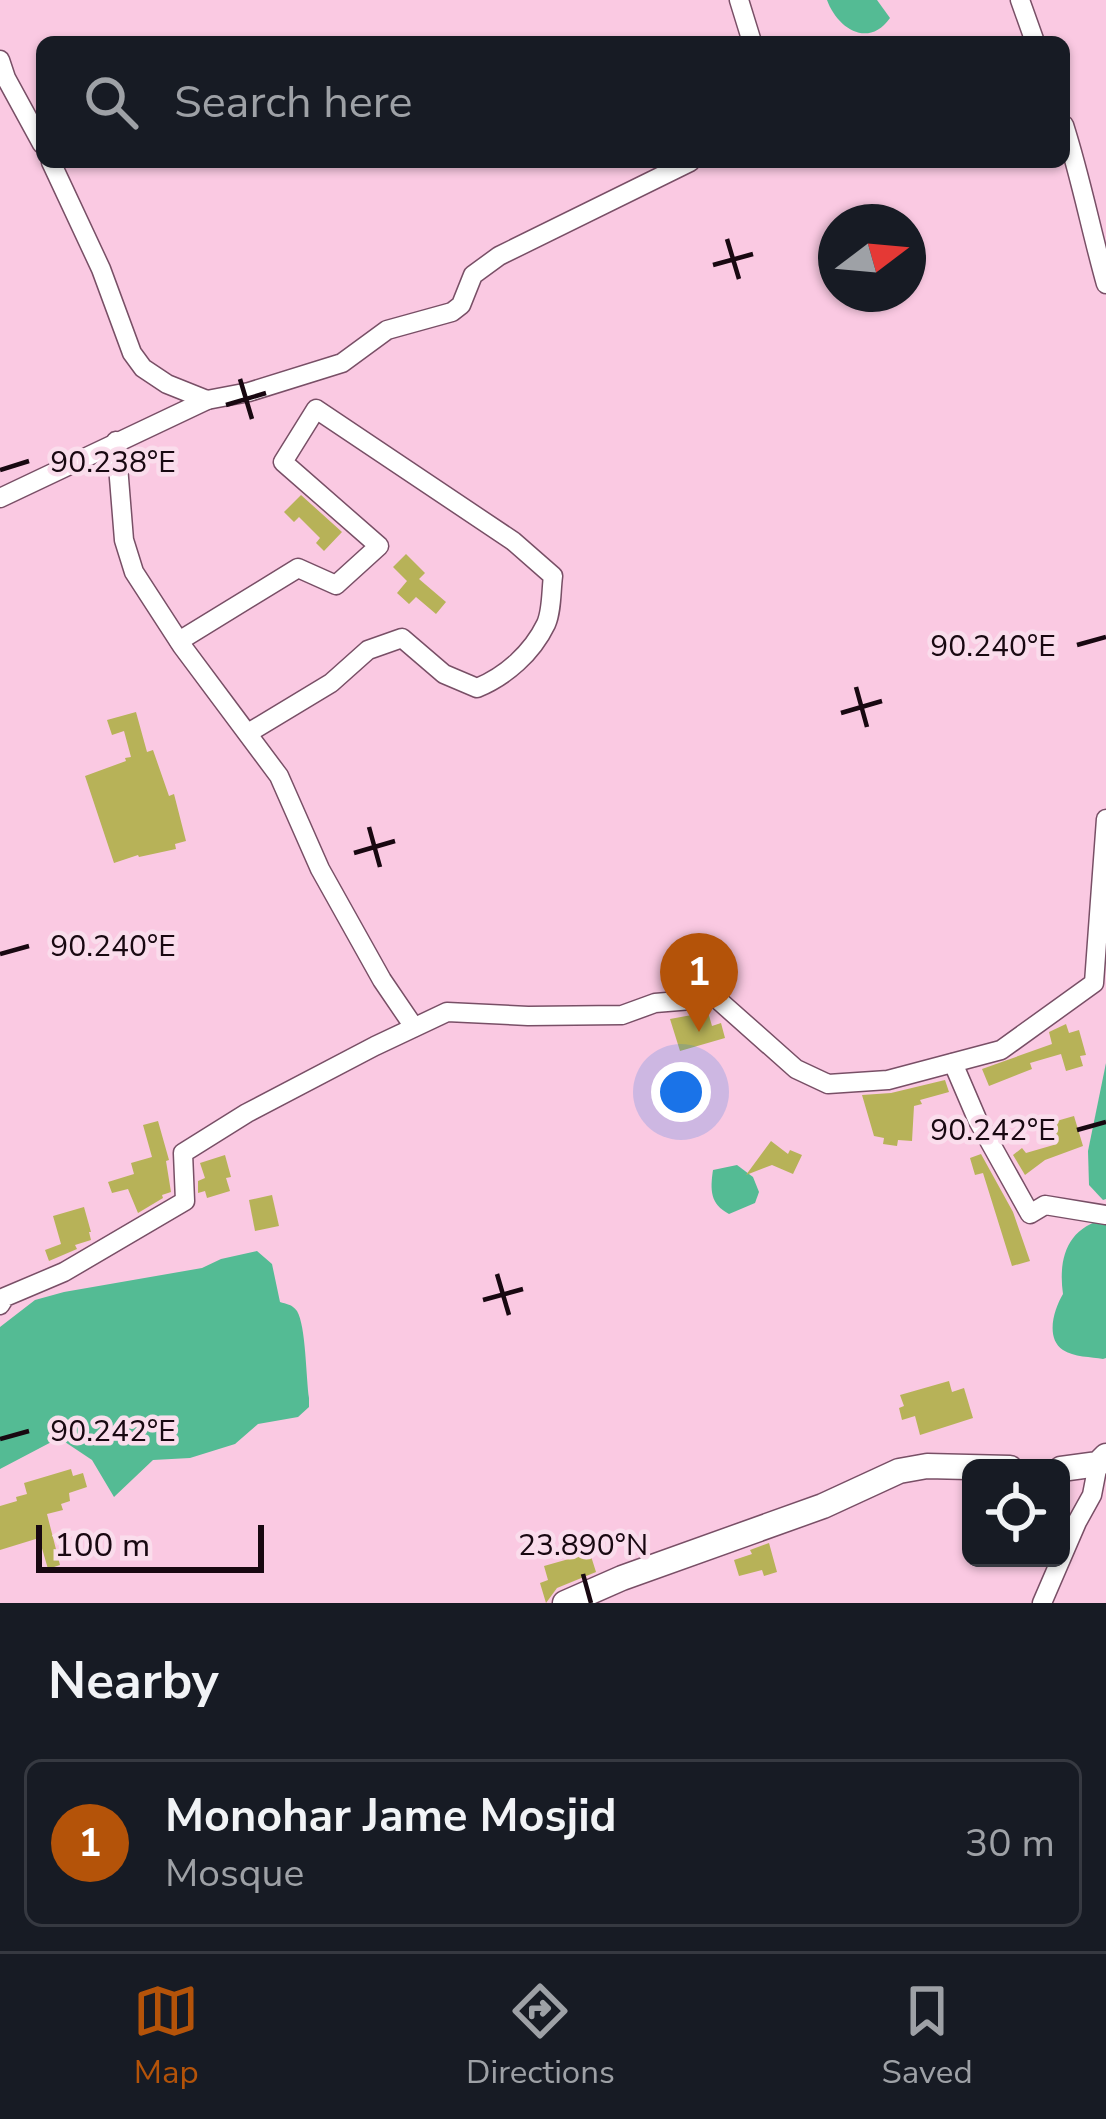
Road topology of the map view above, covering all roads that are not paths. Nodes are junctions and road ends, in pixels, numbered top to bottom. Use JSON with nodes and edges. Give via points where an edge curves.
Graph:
{"nodes":[{"id":1,"x":740,"y":0,"type":"edge"},
{"id":2,"x":1020,"y":0,"type":"edge"},
{"id":3,"x":750,"y":36,"type":"edge"},
{"id":4,"x":1033,"y":36,"type":"edge"},
{"id":5,"x":0,"y":60,"type":"edge"},
{"id":6,"x":36,"y":133,"type":"edge"},
{"id":7,"x":1070,"y":144,"type":"edge"},
{"id":8,"x":55,"y":168,"type":"edge"},
{"id":9,"x":678,"y":168,"type":"edge"},
{"id":10,"x":1106,"y":284,"type":"edge"},
{"id":11,"x":206,"y":400,"type":"junction"},
{"id":12,"x":116,"y":441,"type":"junction"},
{"id":13,"x":0,"y":498,"type":"edge"},
{"id":14,"x":179,"y":641,"type":"junction"},
{"id":15,"x":248,"y":733,"type":"junction"},
{"id":16,"x":1106,"y":819,"type":"edge"},
{"id":17,"x":414,"y":1028,"type":"junction"},
{"id":18,"x":953,"y":1063,"type":"junction"},
{"id":19,"x":1106,"y":1215,"type":"edge"},
{"id":20,"x":0,"y":1305,"type":"edge"},
{"id":21,"x":1102,"y":1460,"type":"edge"},
{"id":22,"x":962,"y":1467,"type":"edge"},
{"id":23,"x":1070,"y":1467,"type":"edge"},
{"id":24,"x":566,"y":1603,"type":"edge"},
{"id":25,"x":1042,"y":1603,"type":"edge"}],
"edges":[{"from":1,"to":3,"type":"street"},
{"from":2,"to":4,"type":"street"},
{"from":5,"to":6,"type":"street"},
{"from":7,"to":10,"type":"street"},
{"from":8,"to":11,"type":"street","via":[[132,353],[167,384]]},
{"from":9,"to":11,"type":"street","via":[[499,256],[473,274],[452,312],[387,330],[342,363]]},
{"from":11,"to":12,"type":"street"},
{"from":12,"to":13,"type":"street"},
{"from":12,"to":14,"type":"street","via":[[134,572]]},
{"from":14,"to":15,"type":"street"},
{"from":14,"to":15,"type":"street","via":[[298,568],[336,585],[379,546],[283,462],[316,409],[553,576],[548,621],[500,679],[477,688],[444,674],[402,638],[368,650],[331,683]]},
{"from":15,"to":17,"type":"street"},
{"from":16,"to":18,"type":"street","via":[[1094,982],[1001,1050]]},
{"from":17,"to":18,"type":"street","via":[[447,1012],[622,1015],[716,998],[796,1069],[828,1084]]},
{"from":17,"to":20,"type":"street","via":[[183,1153],[185,1201]]},
{"from":18,"to":19,"type":"street","via":[[1030,1214],[1045,1205]]},
{"from":21,"to":23,"type":"street"},
{"from":21,"to":25,"type":"street"},
{"from":22,"to":24,"type":"street","via":[[899,1471]]}]}
